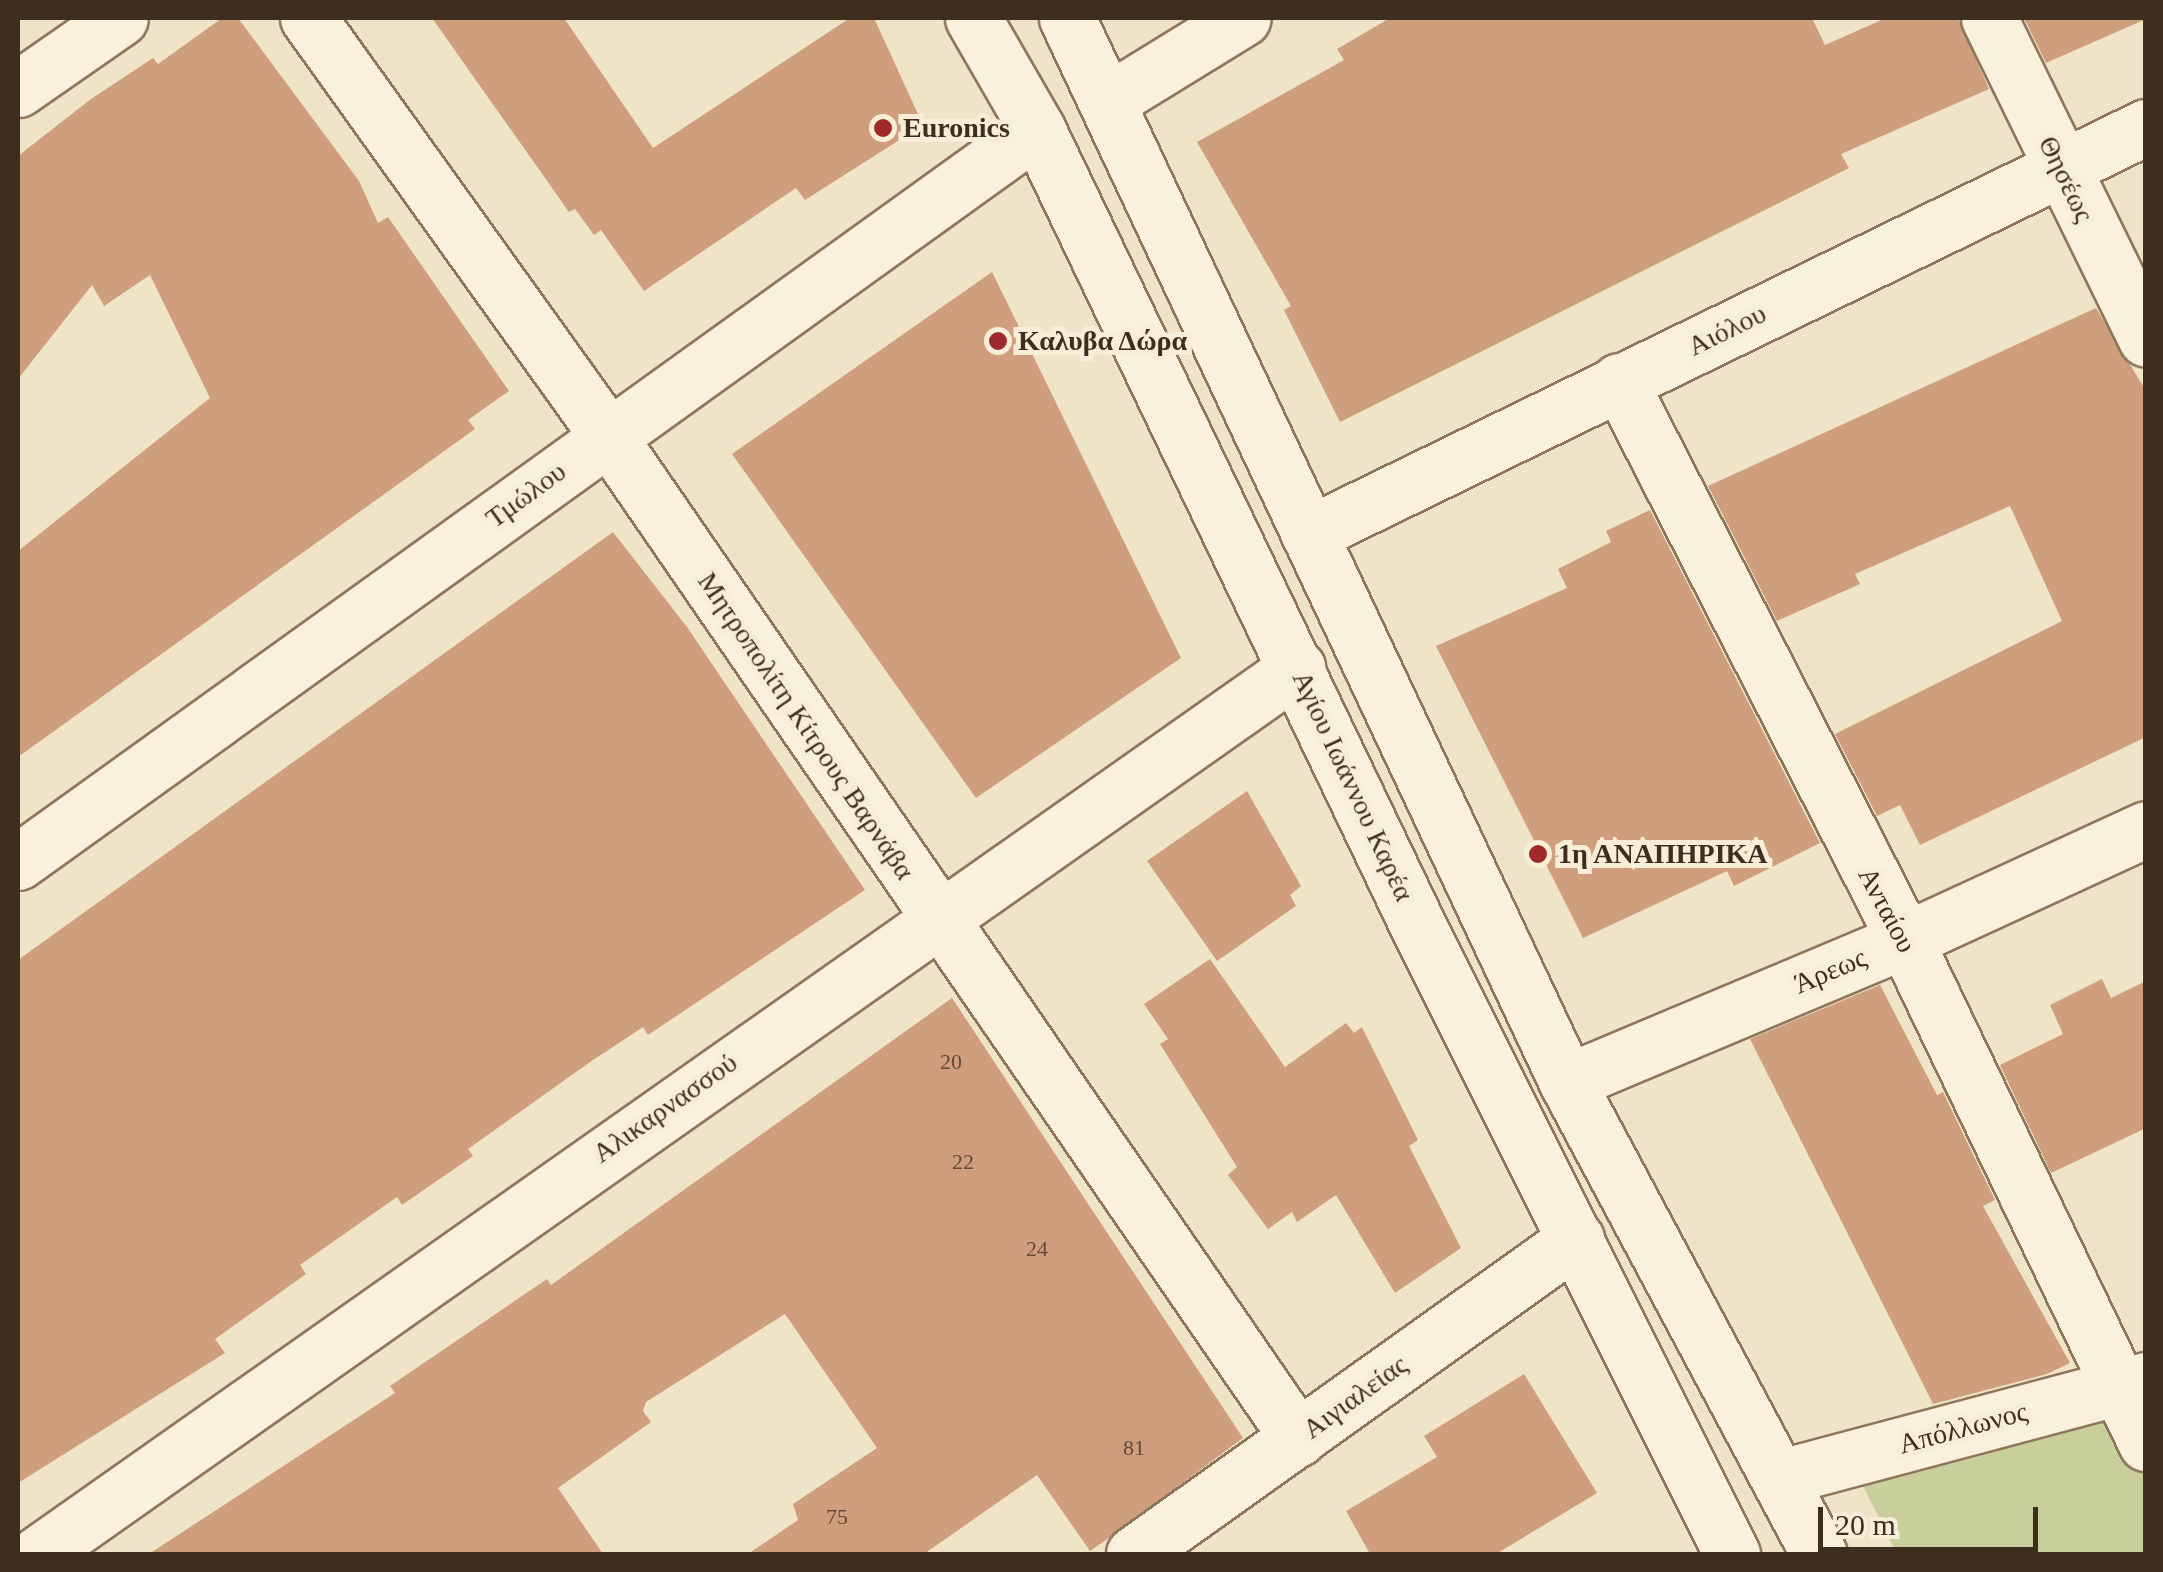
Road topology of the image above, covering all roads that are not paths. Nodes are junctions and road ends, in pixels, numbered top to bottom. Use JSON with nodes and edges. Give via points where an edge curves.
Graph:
{"nodes":[{"id":1,"x":120,"y":18,"type":"edge"},
{"id":2,"x":308,"y":18,"type":"edge"},
{"id":3,"x":973,"y":18,"type":"edge"},
{"id":4,"x":1067,"y":18,"type":"edge"},
{"id":5,"x":1243,"y":18,"type":"edge"},
{"id":6,"x":1989,"y":18,"type":"edge"},
{"id":7,"x":18,"y":89,"type":"edge"},
{"id":8,"x":1108,"y":102,"type":"junction"},
{"id":9,"x":2146,"y":127,"type":"edge"},
{"id":10,"x":1037,"y":130,"type":"junction"},
{"id":11,"x":2060,"y":170,"type":"junction"},
{"id":12,"x":2146,"y":339,"type":"edge"},
{"id":13,"x":1619,"y":382,"type":"junction"},
{"id":14,"x":608,"y":436,"type":"junction"},
{"id":15,"x":1308,"y":534,"type":"junction"},
{"id":16,"x":1297,"y":668,"type":"junction"},
{"id":17,"x":2146,"y":830,"type":"edge"},
{"id":18,"x":18,"y":862,"type":"edge"},
{"id":19,"x":936,"y":916,"type":"junction"},
{"id":20,"x":1905,"y":940,"type":"junction"},
{"id":21,"x":1567,"y":1082,"type":"junction"},
{"id":22,"x":1576,"y":1238,"type":"junction"},
{"id":23,"x":2131,"y":1383,"type":"edge"},
{"id":24,"x":1298,"y":1438,"type":"junction"},
{"id":25,"x":2146,"y":1443,"type":"edge"},
{"id":26,"x":1781,"y":1477,"type":"junction"},
{"id":27,"x":38,"y":1554,"type":"edge"},
{"id":28,"x":1134,"y":1554,"type":"edge"},
{"id":29,"x":1732,"y":1554,"type":"edge"},
{"id":30,"x":1819,"y":1554,"type":"edge"}],
"edges":[{"from":1,"to":7,"type":"street"},
{"from":2,"to":14,"type":"street","name":"Μητροπολίτη Κίτρους Βαρνάβα"},
{"from":3,"to":10,"type":"street","name":"Αγίου Ιωάννου Καρέα"},
{"from":4,"to":8,"type":"street"},
{"from":5,"to":8,"type":"street"},
{"from":6,"to":11,"type":"street","name":"Θησέως"},
{"from":8,"to":15,"type":"street"},
{"from":9,"to":11,"type":"street","name":"Αιόλου"},
{"from":10,"to":14,"type":"street","name":"Τμώλου"},
{"from":10,"to":16,"type":"street","name":"Αγίου Ιωάννου Καρέα"},
{"from":11,"to":12,"type":"street","name":"Θησέως"},
{"from":11,"to":13,"type":"street","name":"Αιόλου"},
{"from":13,"to":15,"type":"street","name":"Αιόλου"},
{"from":13,"to":20,"type":"street","name":"Ανταίου"},
{"from":14,"to":18,"type":"street","name":"Τμώλου"},
{"from":14,"to":19,"type":"street","name":"Μητροπολίτη Κίτρους Βαρνάβα"},
{"from":15,"to":21,"type":"street"},
{"from":16,"to":19,"type":"street","name":"Αλικαρνασσού"},
{"from":16,"to":22,"type":"street","name":"Αγίου Ιωάννου Καρέα"},
{"from":17,"to":20,"type":"street","name":"Άρεως"},
{"from":19,"to":24,"type":"street","name":"Μητροπολίτη Κίτρους Βαρνάβα"},
{"from":19,"to":27,"type":"street","name":"Αλικαρνασσού"},
{"from":20,"to":21,"type":"street","name":"Άρεως"},
{"from":20,"to":23,"type":"street","name":"Ανταίου"},
{"from":21,"to":26,"type":"street"},
{"from":22,"to":24,"type":"street","name":"Αιγιαλείας"},
{"from":22,"to":29,"type":"street","name":"Αγίου Ιωάννου Καρέα"},
{"from":23,"to":25,"type":"street","name":"Ανταίου"},
{"from":23,"to":26,"type":"street","name":"Απόλλωνος"},
{"from":24,"to":28,"type":"street","name":"Αιγιαλείας"},
{"from":26,"to":30,"type":"street"}]}
